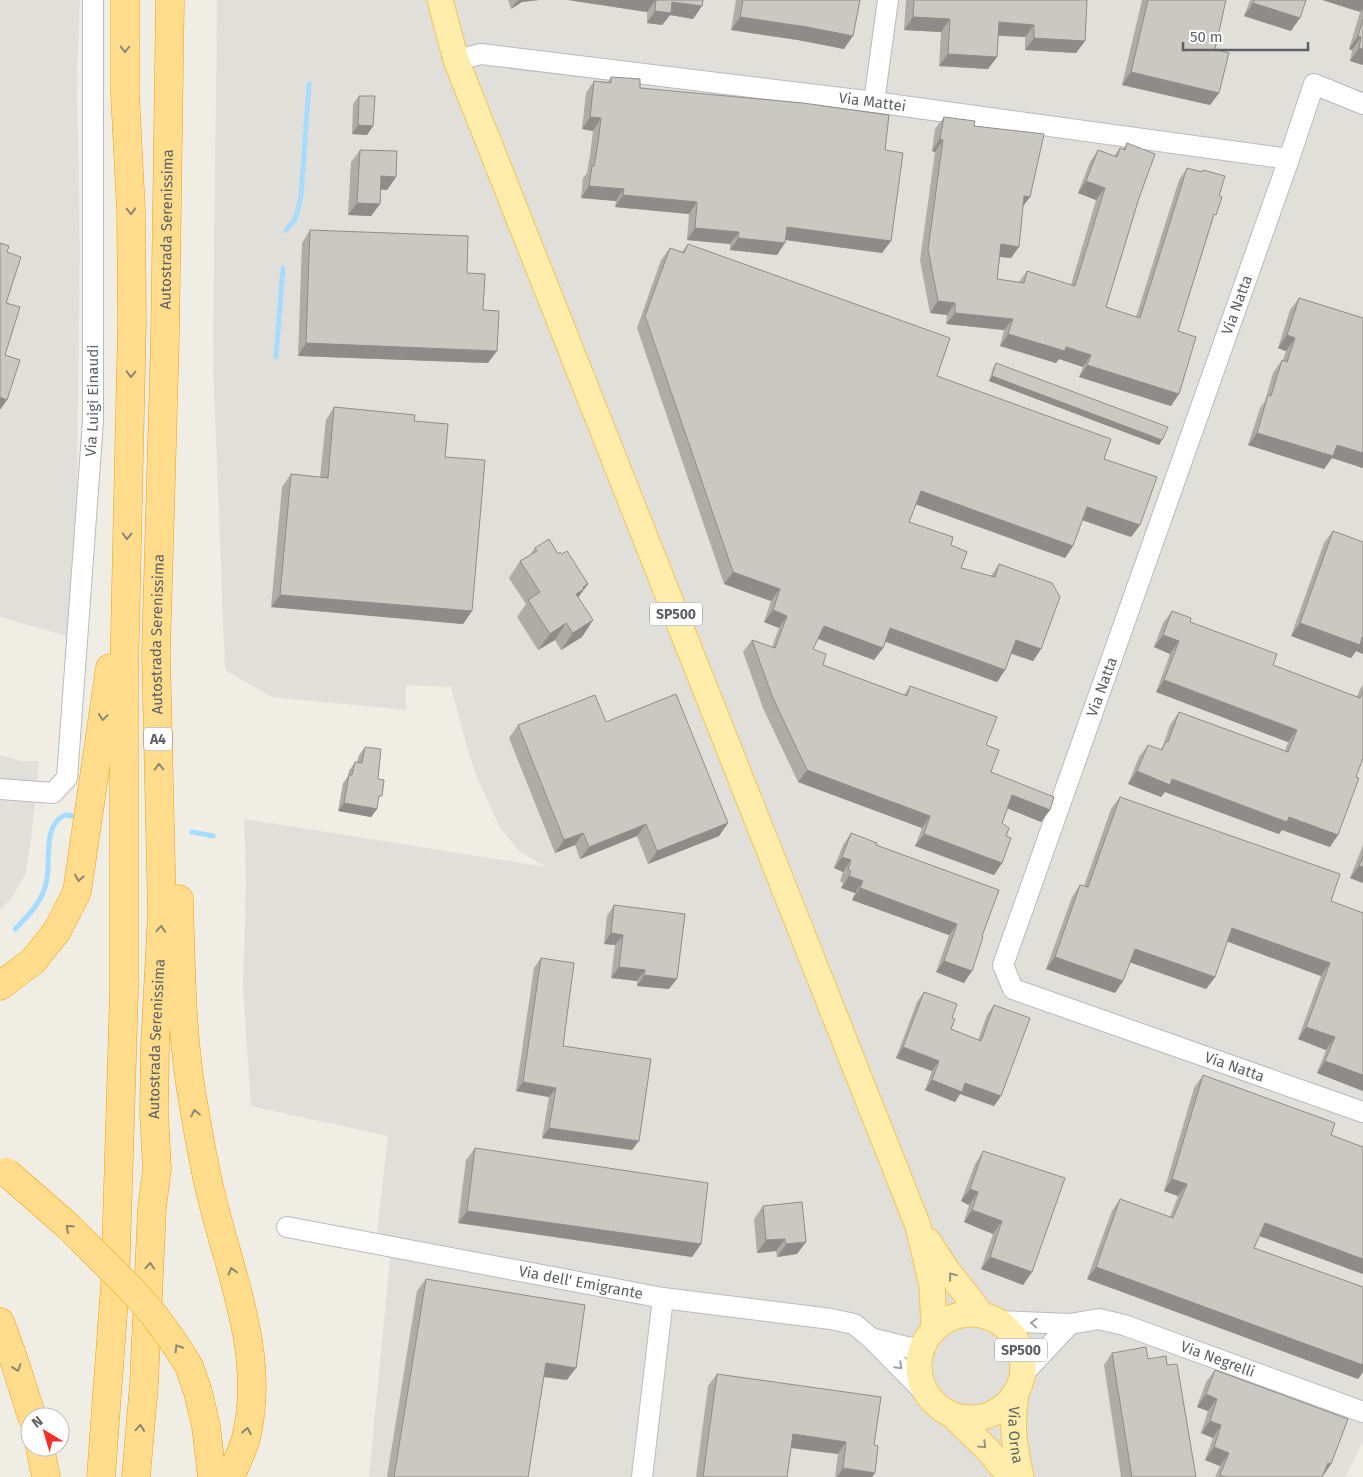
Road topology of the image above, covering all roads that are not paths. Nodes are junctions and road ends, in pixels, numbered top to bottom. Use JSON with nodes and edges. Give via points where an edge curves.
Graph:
{"nodes":[{"id":1,"x":93,"y":0,"type":"edge"},
{"id":2,"x":125,"y":0,"type":"edge"},
{"id":3,"x":170,"y":0,"type":"edge"},
{"id":4,"x":440,"y":0,"type":"edge"},
{"id":5,"x":888,"y":0,"type":"edge"},
{"id":6,"x":456,"y":60,"type":"junction"},
{"id":7,"x":874,"y":102,"type":"junction"},
{"id":8,"x":1363,"y":104,"type":"edge"},
{"id":9,"x":1289,"y":159,"type":"junction"},
{"id":10,"x":126,"y":583,"type":"junction"},
{"id":11,"x":158,"y":604,"type":"junction"},
{"id":12,"x":0,"y":789,"type":"edge"},
{"id":13,"x":0,"y":986,"type":"edge"},
{"id":14,"x":1363,"y":1112,"type":"edge"},
{"id":15,"x":3,"y":1170,"type":"edge"},
{"id":16,"x":287,"y":1226,"type":"dead end"},
{"id":17,"x":918,"y":1226,"type":"junction"},
{"id":18,"x":663,"y":1298,"type":"junction"},
{"id":19,"x":990,"y":1318,"type":"junction"},
{"id":20,"x":0,"y":1322,"type":"edge"},
{"id":21,"x":1070,"y":1324,"type":"junction"},
{"id":22,"x":928,"y":1337,"type":"junction"},
{"id":23,"x":872,"y":1339,"type":"junction"},
{"id":24,"x":1020,"y":1383,"type":"junction"},
{"id":25,"x":926,"y":1394,"type":"junction"},
{"id":26,"x":29,"y":1407,"type":"edge"},
{"id":27,"x":1363,"y":1412,"type":"edge"},
{"id":28,"x":953,"y":1416,"type":"junction"},
{"id":29,"x":42,"y":1457,"type":"edge"},
{"id":30,"x":211,"y":1466,"type":"edge"},
{"id":31,"x":46,"y":1477,"type":"edge"},
{"id":32,"x":101,"y":1477,"type":"edge"},
{"id":33,"x":136,"y":1477,"type":"edge"},
{"id":34,"x":230,"y":1477,"type":"edge"},
{"id":35,"x":642,"y":1477,"type":"edge"},
{"id":36,"x":1010,"y":1477,"type":"edge"},
{"id":37,"x":1021,"y":1477,"type":"edge"}],
"edges":[{"from":1,"to":12,"type":"street","name":"Via Luigi Einaudi","via":[[94,421],[67,778],[53,793]]},
{"from":2,"to":10,"type":"highway","number":"A4","one_way":true,"via":[[132,322]]},
{"from":3,"to":11,"type":"highway","name":"Autostrada Serenissima","number":"A4"},
{"from":4,"to":6,"type":"main road","number":"SP500"},
{"from":5,"to":7,"type":"street"},
{"from":6,"to":7,"type":"street","name":"Via Mattei","via":[[481,54]]},
{"from":6,"to":17,"type":"main road","number":"SP500"},
{"from":7,"to":9,"type":"street","name":"Via Mattei"},
{"from":8,"to":9,"type":"street","name":"Via Natta","via":[[1314,84]]},
{"from":9,"to":14,"type":"street","name":"Via Natta","via":[[1003,965],[1013,989]]},
{"from":10,"to":13,"type":"highway","one_way":true,"via":[[77,892],[51,939],[33,961]]},
{"from":10,"to":32,"type":"highway","number":"A4","via":[[123,1002],[115,1285]]},
{"from":33,"to":11,"type":"highway","name":"Autostrada Serenissima","number":"A4","one_way":true,"via":[[156,1169],[155,1046],[162,913],[156,653]]},
{"from":34,"to":11,"type":"highway","one_way":true,"via":[[246,1438],[252,1374],[246,1329],[209,1186],[185,1055],[176,711]]},
{"from":30,"to":15,"type":"highway","one_way":true,"bridge":true,"via":[[198,1392],[189,1366],[174,1341],[131,1289],[69,1227]]},
{"from":16,"to":18,"type":"street","name":"Via dell' Emigrante"},
{"from":19,"to":17,"type":"main road","number":"SP500","one_way":true,"via":[[947,1270]]},
{"from":17,"to":22,"type":"main road","number":"SP500","via":[[932,1285]]},
{"from":18,"to":23,"type":"street","name":"Via dell' Emigrante","via":[[831,1319],[854,1324]]},
{"from":18,"to":35,"type":"street"},
{"from":21,"to":19,"type":"street","name":"Via Negrelli","one_way":true},
{"from":19,"to":22,"type":"main road","via":[[969,1314],[956,1316],[944,1321]]},
{"from":19,"to":24,"type":"main road","number":"SP500","via":[[1010,1330],[1018,1343],[1023,1357]]},
{"from":20,"to":26,"type":"highway","one_way":true},
{"from":21,"to":24,"type":"street"},
{"from":21,"to":27,"type":"street","name":"Via Negrelli","via":[[1099,1320],[1124,1325]]},
{"from":22,"to":23,"type":"street","name":"Via dell' Emigrante","via":[[911,1348]]},
{"from":22,"to":25,"type":"main road","number":"SP500","via":[[919,1357],[921,1382]]},
{"from":23,"to":25,"type":"street","name":"Via dell' Emigrante","one_way":true},
{"from":24,"to":28,"type":"main road","via":[[1004,1407],[988,1416],[971,1419]]},
{"from":24,"to":37,"type":"main road","name":"Via Orna","number":"SP500","via":[[1013,1414],[1013,1440]]},
{"from":25,"to":28,"type":"main road"},
{"from":28,"to":36,"type":"main road","name":"Via Orna","one_way":true},
{"from":29,"to":31,"type":"highway"}]}
